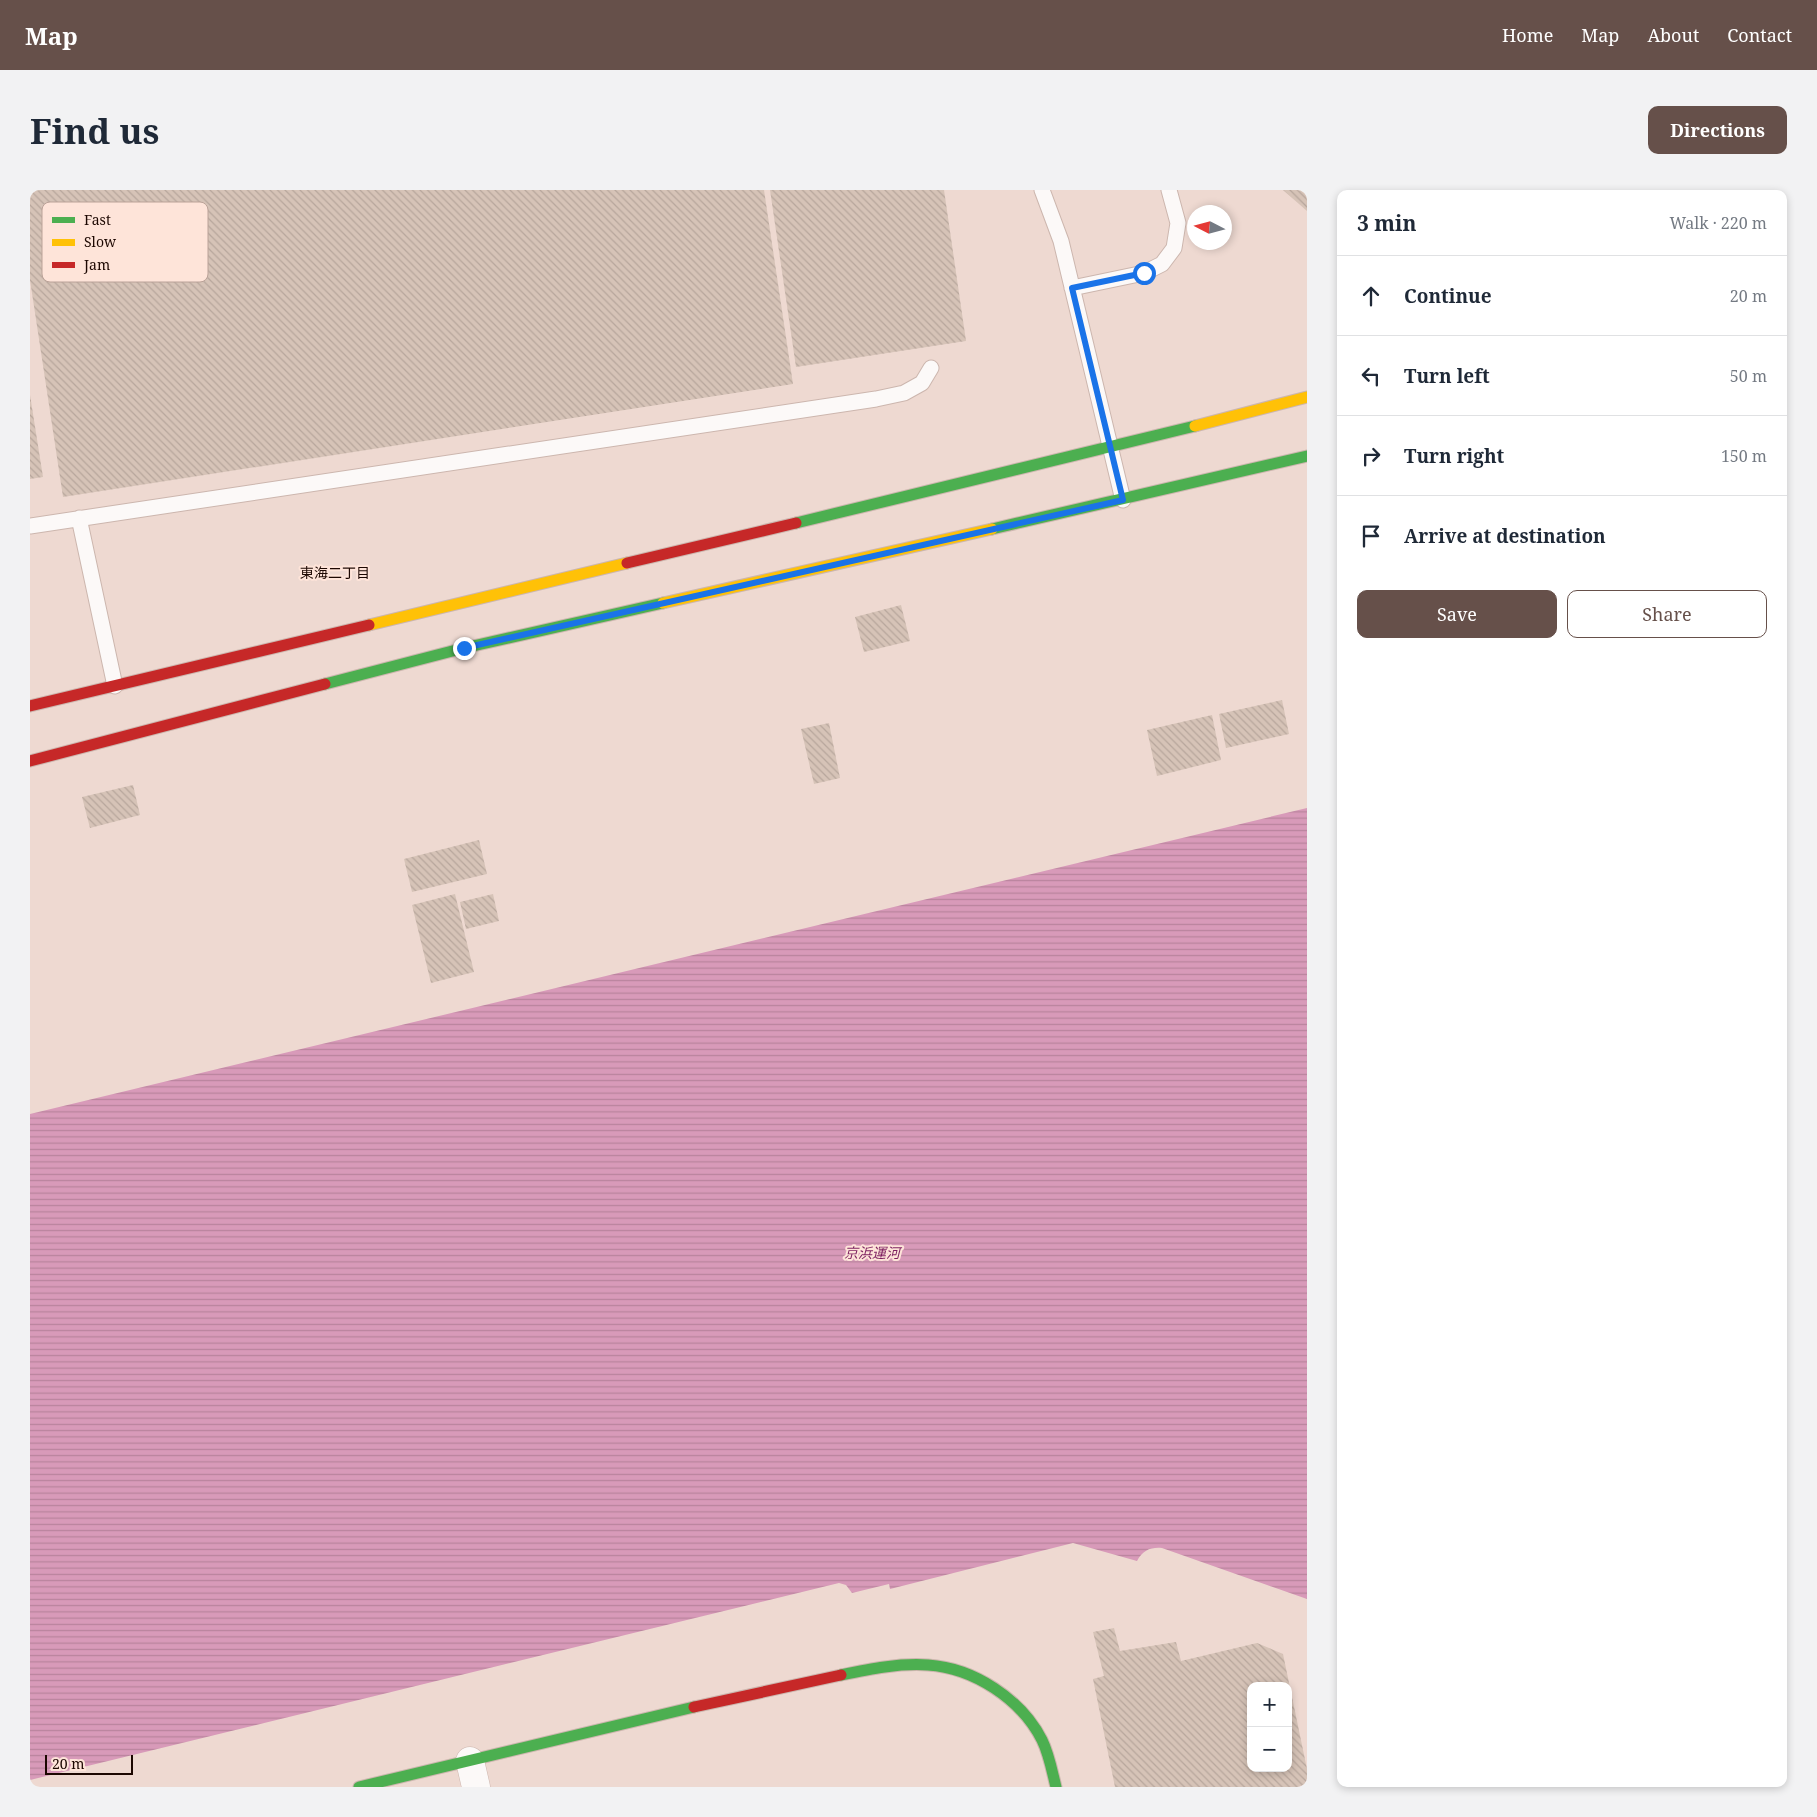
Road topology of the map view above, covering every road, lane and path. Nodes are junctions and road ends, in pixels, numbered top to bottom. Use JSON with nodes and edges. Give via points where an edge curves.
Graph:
{"nodes":[{"id":1,"x":1042,"y":190,"type":"edge"},
{"id":2,"x":1170,"y":190,"type":"edge"},
{"id":3,"x":1072,"y":288,"type":"junction"},
{"id":4,"x":931,"y":368,"type":"dead end"},
{"id":5,"x":1307,"y":397,"type":"edge"},
{"id":6,"x":1111,"y":447,"type":"junction"},
{"id":7,"x":1307,"y":456,"type":"edge"},
{"id":8,"x":1123,"y":500,"type":"junction"},
{"id":9,"x":79,"y":518,"type":"junction"},
{"id":10,"x":30,"y":526,"type":"edge"},
{"id":11,"x":115,"y":686,"type":"junction"},
{"id":12,"x":30,"y":706,"type":"edge"},
{"id":13,"x":30,"y":761,"type":"edge"},
{"id":14,"x":470,"y":1761,"type":"junction"},
{"id":15,"x":358,"y":1787,"type":"edge"},
{"id":16,"x":476,"y":1787,"type":"edge"},
{"id":17,"x":1056,"y":1787,"type":"edge"}],
"edges":[{"from":1,"to":3,"type":"lane","via":[[1062,241]]},
{"from":2,"to":3,"type":"lane","via":[[1178,223],[1174,248],[1162,264],[1144,273]]},
{"from":3,"to":6,"type":"lane"},
{"from":4,"to":9,"type":"lane","via":[[922,383],[904,393],[876,399]]},
{"from":5,"to":6,"type":"street"},
{"from":6,"to":8,"type":"lane"},
{"from":6,"to":11,"type":"street"},
{"from":7,"to":8,"type":"street"},
{"from":8,"to":13,"type":"street","via":[[464,648]]},
{"from":9,"to":10,"type":"lane"},
{"from":9,"to":11,"type":"lane"},
{"from":11,"to":12,"type":"street"},
{"from":14,"to":15,"type":"street"},
{"from":14,"to":16,"type":"street"},
{"from":14,"to":17,"type":"street","via":[[774,1688],[888,1667],[924,1665],[965,1673],[990,1685],[1011,1702],[1040,1736]]}]}
